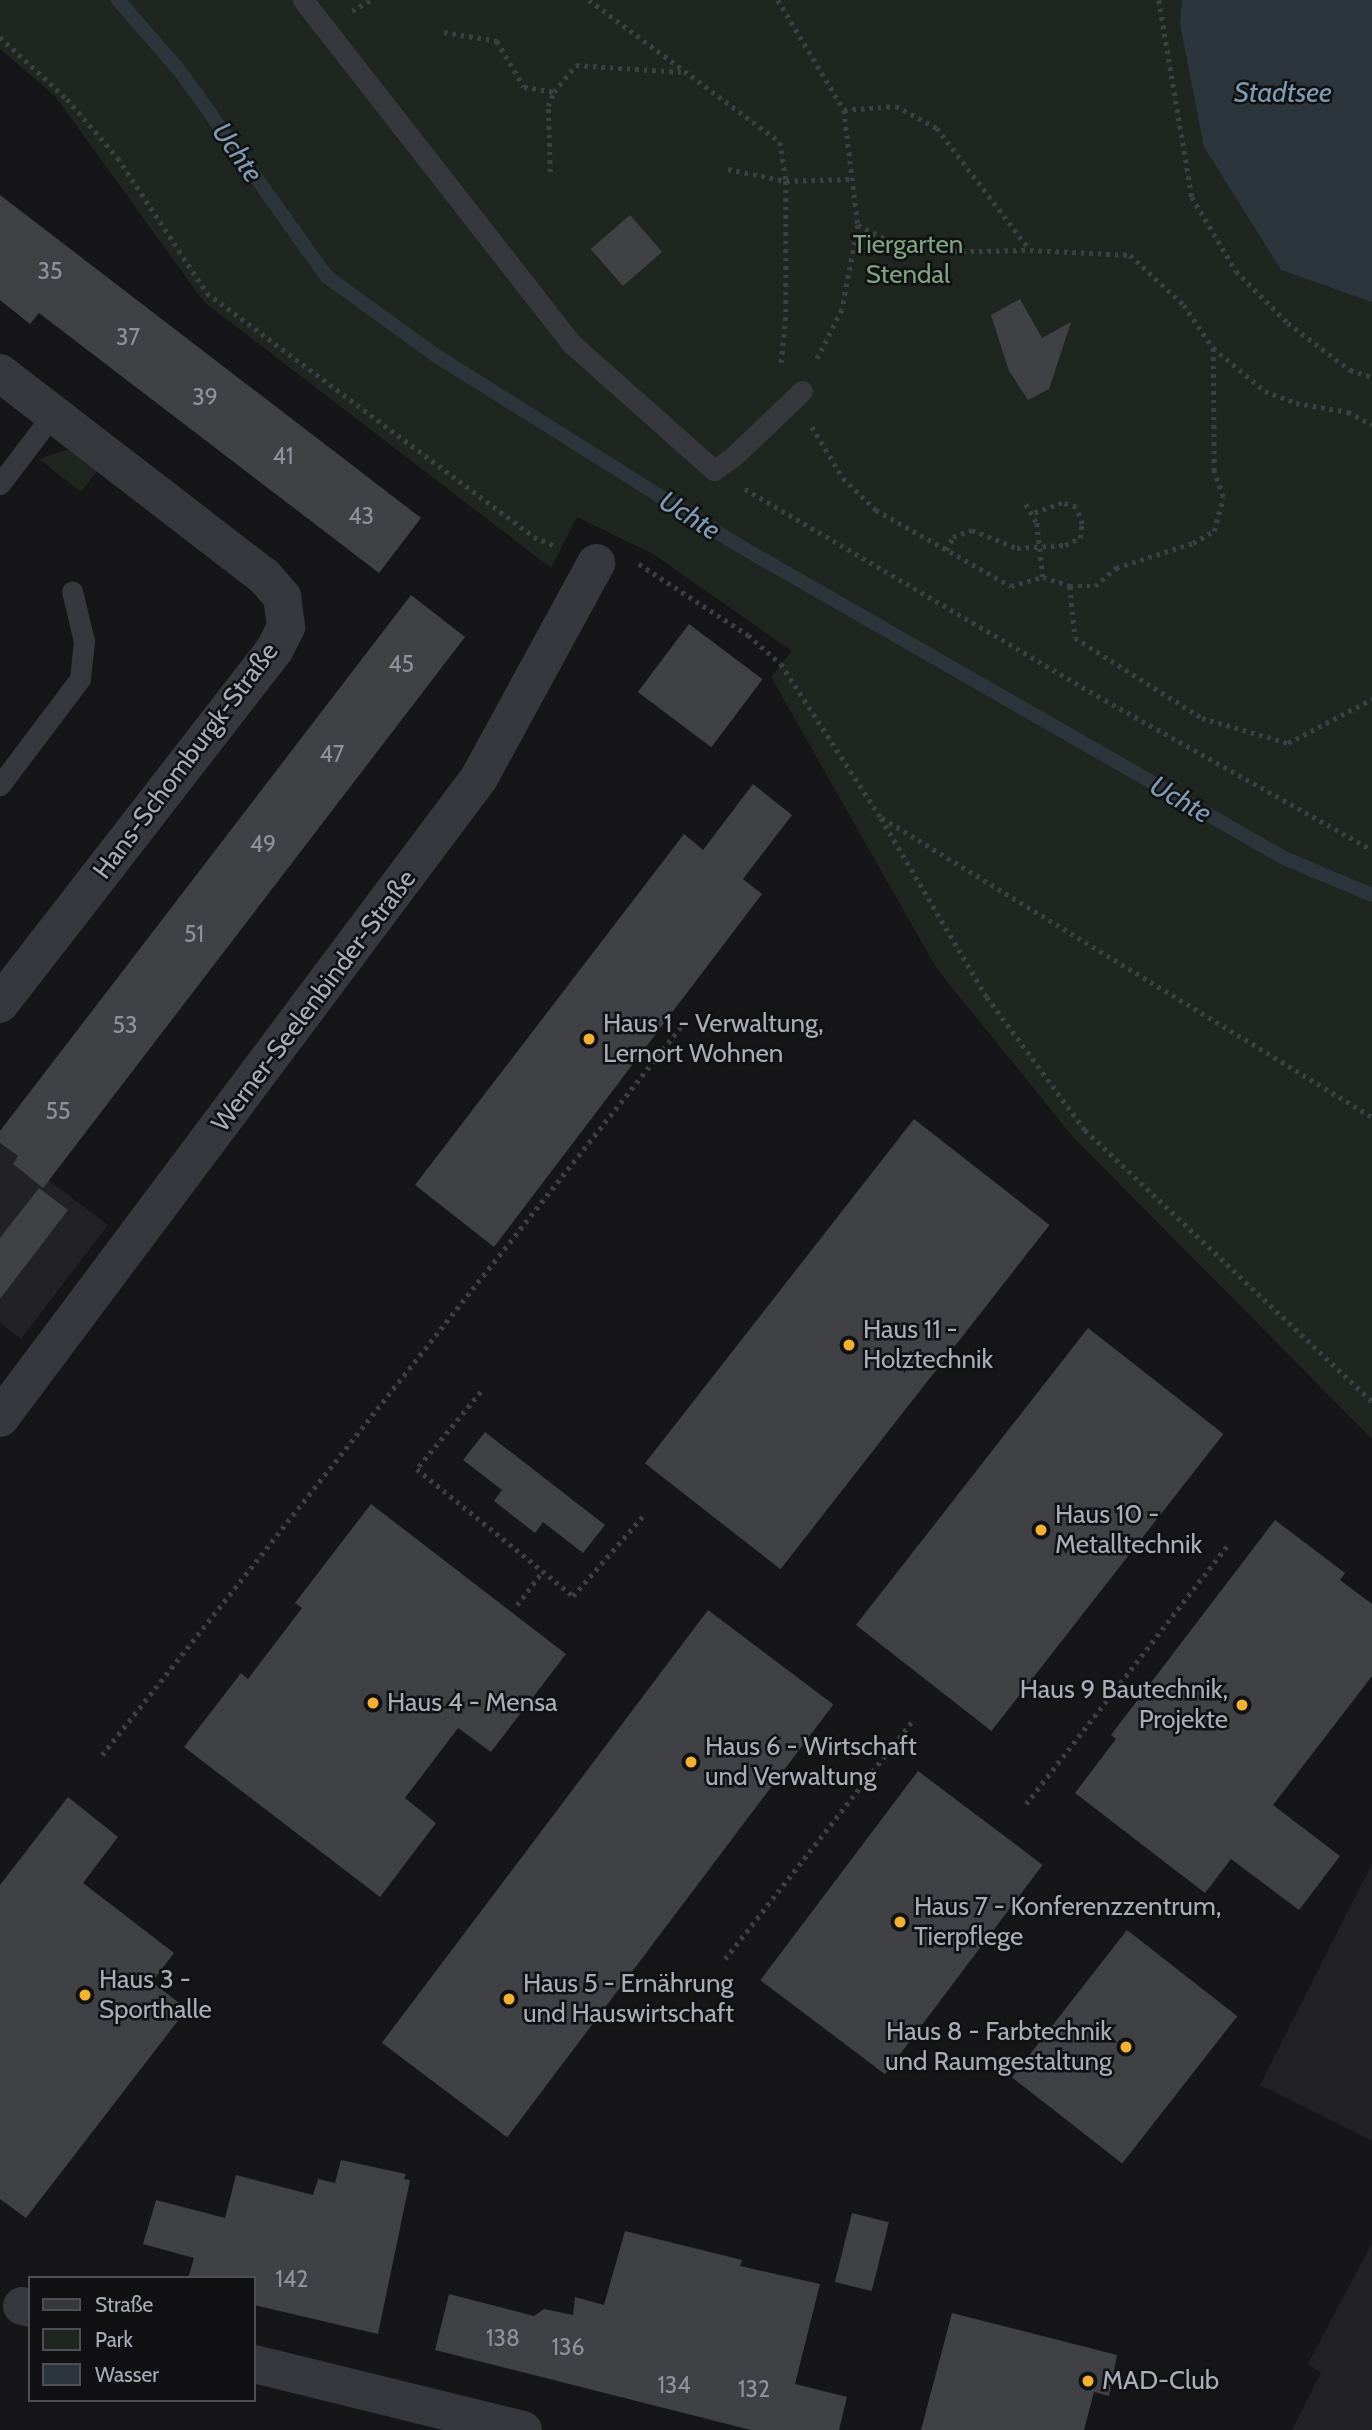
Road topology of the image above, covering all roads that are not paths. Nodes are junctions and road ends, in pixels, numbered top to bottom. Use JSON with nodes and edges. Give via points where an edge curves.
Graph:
{"nodes":[{"id":1,"x":303,"y":0,"type":"edge"},
{"id":2,"x":0,"y":373,"type":"edge"},
{"id":3,"x":802,"y":391,"type":"road end"},
{"id":4,"x":53,"y":414,"type":"junction"},
{"id":5,"x":0,"y":484,"type":"edge"},
{"id":6,"x":596,"y":563,"type":"road end"},
{"id":7,"x":72,"y":591,"type":"dead end"},
{"id":8,"x":0,"y":785,"type":"edge"},
{"id":9,"x":0,"y":1004,"type":"edge"},
{"id":10,"x":0,"y":1418,"type":"edge"},
{"id":11,"x":256,"y":2364,"type":"edge"},
{"id":12,"x":523,"y":2430,"type":"edge"}],
"edges":[{"from":1,"to":3,"type":"lane","via":[[573,345],[714,470]]},
{"from":2,"to":4,"type":"street","name":"Hans-Schomburgk-Straße"},
{"from":4,"to":5,"type":"lane"},
{"from":4,"to":9,"type":"street","name":"Hans-Schomburgk-Straße","via":[[264,576],[282,597],[286,627],[275,649]]},
{"from":6,"to":10,"type":"street","name":"Werner-Seelenbinder-Straße","via":[[478,778]]},
{"from":7,"to":8,"type":"lane","via":[[84,641],[80,679]]},
{"from":11,"to":12,"type":"street"}]}
